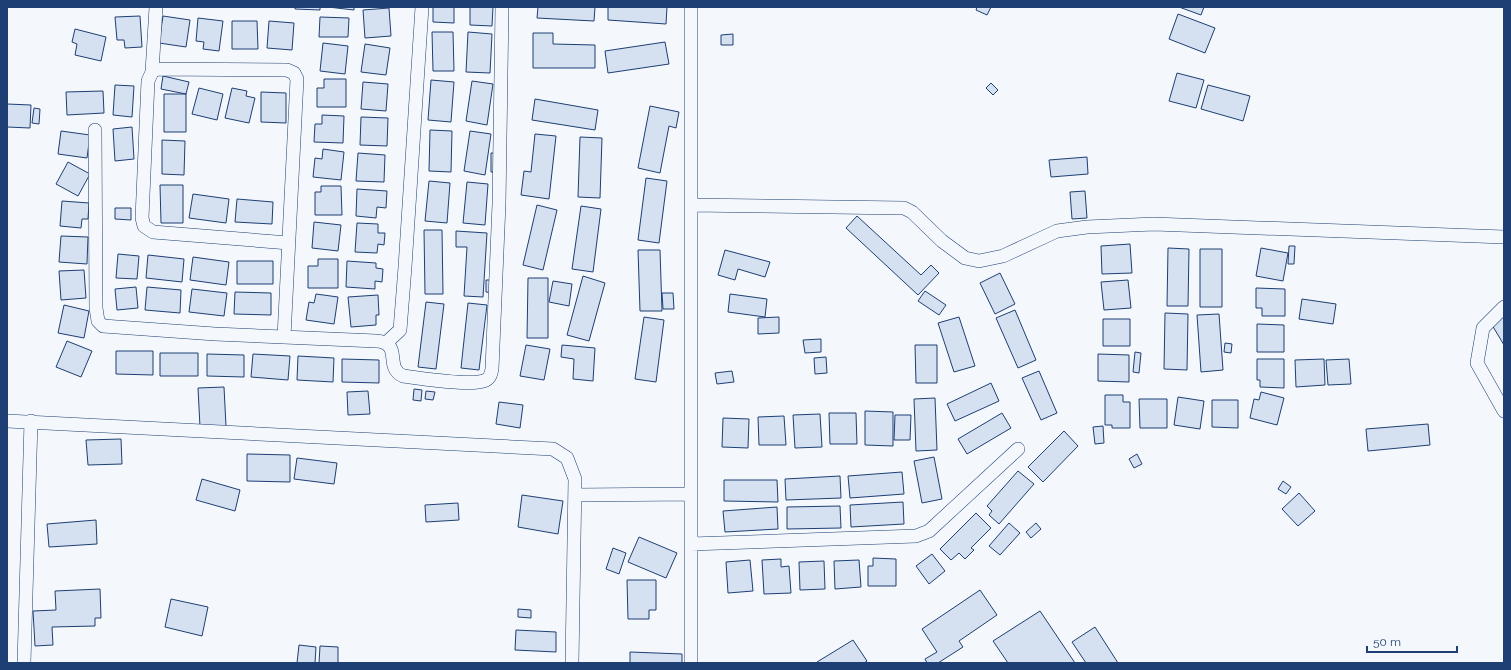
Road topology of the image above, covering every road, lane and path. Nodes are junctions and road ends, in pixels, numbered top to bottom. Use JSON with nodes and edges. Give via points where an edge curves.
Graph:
{"nodes":[{"id":1,"x":156,"y":7,"type":"edge"},
{"id":2,"x":422,"y":7,"type":"edge"},
{"id":3,"x":502,"y":7,"type":"edge"},
{"id":4,"x":691,"y":7,"type":"edge"},
{"id":5,"x":152,"y":72,"type":"junction"},
{"id":6,"x":95,"y":130,"type":"dead end"},
{"id":7,"x":691,"y":205,"type":"junction"},
{"id":8,"x":1504,"y":237,"type":"edge"},
{"id":9,"x":289,"y":243,"type":"junction"},
{"id":10,"x":1504,"y":307,"type":"edge"},
{"id":11,"x":284,"y":337,"type":"junction"},
{"id":12,"x":386,"y":343,"type":"junction"},
{"id":13,"x":1504,"y":411,"type":"edge"},
{"id":14,"x":7,"y":421,"type":"edge"},
{"id":15,"x":31,"y":421,"type":"junction"},
{"id":16,"x":1018,"y":449,"type":"dead end"},
{"id":17,"x":691,"y":494,"type":"junction"},
{"id":18,"x":575,"y":495,"type":"junction"},
{"id":19,"x":691,"y":544,"type":"junction"},
{"id":20,"x":24,"y":663,"type":"edge"},
{"id":21,"x":572,"y":663,"type":"edge"},
{"id":22,"x":691,"y":663,"type":"edge"}],
"edges":[{"from":1,"to":5,"type":"street"},
{"from":2,"to":12,"type":"street","via":[[400,330]]},
{"from":3,"to":12,"type":"street","via":[[499,204],[490,377],[473,383],[403,376],[397,373],[393,365],[392,350]]},
{"from":4,"to":7,"type":"street"},
{"from":5,"to":9,"type":"street","via":[[148,81],[142,218],[144,226],[153,232]]},
{"from":5,"to":9,"type":"street","via":[[157,69],[287,70],[294,73],[297,79]]},
{"from":6,"to":11,"type":"street","via":[[98,321],[104,326],[112,327]]},
{"from":7,"to":8,"type":"street","via":[[904,208],[965,258],[979,261],[1003,256],[1057,231],[1087,227],[1154,224]]},
{"from":7,"to":17,"type":"street"},
{"from":9,"to":11,"type":"street"},
{"from":10,"to":13,"type":"street","via":[[1483,328],[1477,363]]},
{"from":11,"to":12,"type":"street"},
{"from":14,"to":15,"type":"street"},
{"from":15,"to":18,"type":"street","via":[[553,449],[567,458],[575,480]]},
{"from":15,"to":20,"type":"street"},
{"from":16,"to":19,"type":"street","via":[[930,531],[916,536]]},
{"from":17,"to":18,"type":"street"},
{"from":17,"to":19,"type":"street"},
{"from":18,"to":21,"type":"street"},
{"from":19,"to":22,"type":"street"}]}
